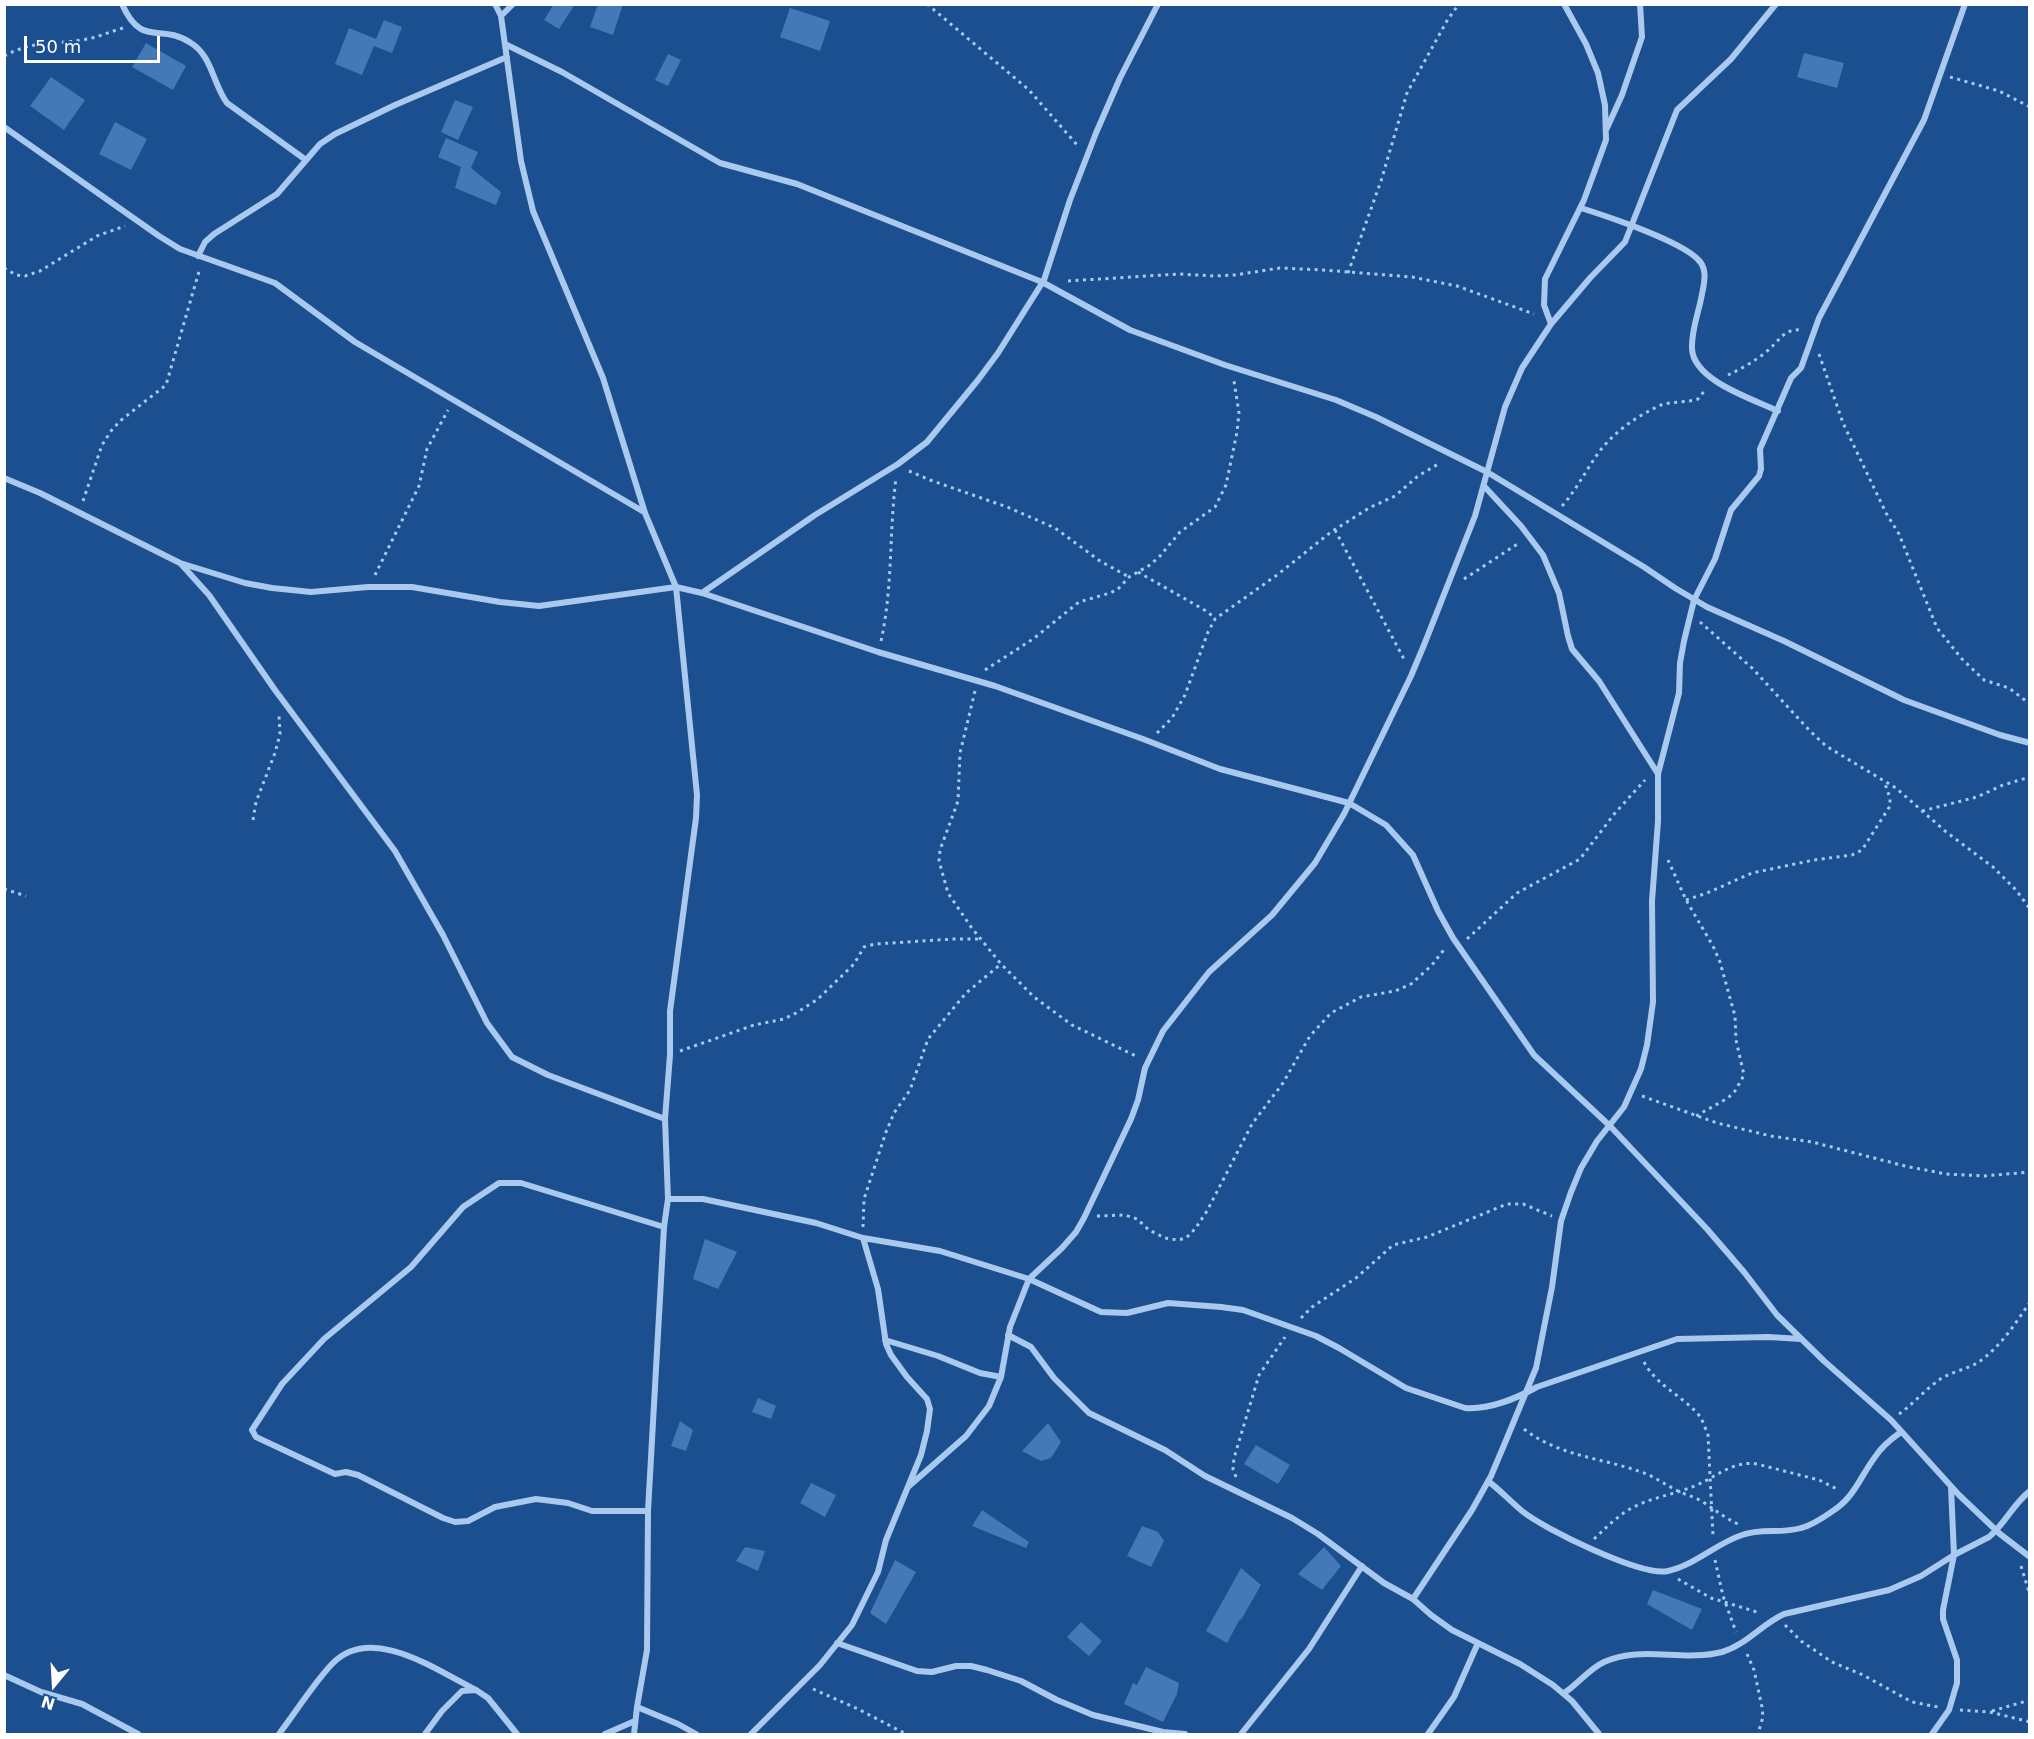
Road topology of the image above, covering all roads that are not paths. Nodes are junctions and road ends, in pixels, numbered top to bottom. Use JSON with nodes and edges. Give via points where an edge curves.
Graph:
{"nodes":[{"id":1,"x":122,"y":4,"type":"edge"},
{"id":2,"x":495,"y":4,"type":"edge"},
{"id":3,"x":513,"y":4,"type":"edge"},
{"id":4,"x":1158,"y":4,"type":"edge"},
{"id":5,"x":1564,"y":4,"type":"edge"},
{"id":6,"x":1641,"y":4,"type":"edge"},
{"id":7,"x":1776,"y":4,"type":"edge"},
{"id":8,"x":1965,"y":4,"type":"edge"},
{"id":9,"x":501,"y":16,"type":"junction"},
{"id":10,"x":505,"y":44,"type":"junction"},
{"id":11,"x":507,"y":57,"type":"junction"},
{"id":12,"x":4,"y":126,"type":"edge"},
{"id":13,"x":1606,"y":131,"type":"junction"},
{"id":14,"x":306,"y":160,"type":"junction"},
{"id":15,"x":1581,"y":208,"type":"junction"},
{"id":16,"x":1632,"y":227,"type":"junction"},
{"id":17,"x":201,"y":257,"type":"junction"},
{"id":18,"x":1044,"y":284,"type":"junction"},
{"id":19,"x":1551,"y":324,"type":"junction"},
{"id":20,"x":1778,"y":411,"type":"junction"},
{"id":21,"x":1487,"y":472,"type":"junction"},
{"id":22,"x":4,"y":478,"type":"edge"},
{"id":23,"x":1484,"y":486,"type":"junction"},
{"id":24,"x":645,"y":513,"type":"junction"},
{"id":25,"x":180,"y":563,"type":"junction"},
{"id":26,"x":676,"y":587,"type":"junction"},
{"id":27,"x":702,"y":593,"type":"junction"},
{"id":28,"x":1694,"y":600,"type":"junction"},
{"id":29,"x":2030,"y":743,"type":"edge"},
{"id":30,"x":1658,"y":774,"type":"junction"},
{"id":31,"x":1349,"y":803,"type":"junction"},
{"id":32,"x":665,"y":1119,"type":"junction"},
{"id":33,"x":1610,"y":1126,"type":"junction"},
{"id":34,"x":668,"y":1199,"type":"junction"},
{"id":35,"x":664,"y":1227,"type":"junction"},
{"id":36,"x":863,"y":1238,"type":"junction"},
{"id":37,"x":1029,"y":1279,"type":"junction"},
{"id":38,"x":1008,"y":1335,"type":"junction"},
{"id":39,"x":1801,"y":1339,"type":"junction"},
{"id":40,"x":885,"y":1340,"type":"junction"},
{"id":41,"x":1001,"y":1377,"type":"junction"},
{"id":42,"x":1525,"y":1395,"type":"junction"},
{"id":43,"x":1901,"y":1432,"type":"junction"},
{"id":44,"x":1488,"y":1481,"type":"junction"},
{"id":45,"x":908,"y":1487,"type":"junction"},
{"id":46,"x":1951,"y":1487,"type":"junction"},
{"id":47,"x":2030,"y":1491,"type":"edge"},
{"id":48,"x":648,"y":1511,"type":"junction"},
{"id":49,"x":1997,"y":1531,"type":"junction"},
{"id":50,"x":1954,"y":1555,"type":"junction"},
{"id":51,"x":2030,"y":1557,"type":"edge"},
{"id":52,"x":1362,"y":1566,"type":"junction"},
{"id":53,"x":1413,"y":1599,"type":"junction"},
{"id":54,"x":837,"y":1643,"type":"junction"},
{"id":55,"x":1478,"y":1643,"type":"junction"},
{"id":56,"x":4,"y":1675,"type":"edge"},
{"id":57,"x":476,"y":1690,"type":"junction"},
{"id":58,"x":1564,"y":1693,"type":"junction"},
{"id":59,"x":637,"y":1707,"type":"junction"},
{"id":60,"x":635,"y":1721,"type":"junction"},
{"id":61,"x":138,"y":1734,"type":"edge"},
{"id":62,"x":279,"y":1734,"type":"edge"},
{"id":63,"x":425,"y":1734,"type":"edge"},
{"id":64,"x":517,"y":1734,"type":"edge"},
{"id":65,"x":605,"y":1734,"type":"edge"},
{"id":66,"x":634,"y":1734,"type":"edge"},
{"id":67,"x":696,"y":1734,"type":"edge"},
{"id":68,"x":751,"y":1734,"type":"edge"},
{"id":69,"x":1185,"y":1734,"type":"edge"},
{"id":70,"x":1241,"y":1734,"type":"edge"},
{"id":71,"x":1428,"y":1734,"type":"edge"},
{"id":72,"x":1599,"y":1734,"type":"edge"},
{"id":73,"x":1932,"y":1734,"type":"edge"}],
"edges":[{"from":1,"to":14,"type":"street","via":[[133,25],[141,30],[170,34],[192,43],[206,58],[227,103]]},
{"from":2,"to":9,"type":"street"},
{"from":3,"to":9,"type":"street"},
{"from":4,"to":18,"type":"street","via":[[1120,78],[1087,156]]},
{"from":5,"to":13,"type":"street","via":[[1598,74]]},
{"from":6,"to":13,"type":"street","via":[[1643,29],[1639,49]]},
{"from":7,"to":16,"type":"street","via":[[1731,59],[1677,110]]},
{"from":8,"to":20,"type":"street","via":[[1924,120],[1813,333],[1801,368],[1791,378]]},
{"from":9,"to":10,"type":"street"},
{"from":10,"to":11,"type":"street"},
{"from":10,"to":18,"type":"street","via":[[720,164],[797,184]]},
{"from":11,"to":14,"type":"street","via":[[335,134]]},
{"from":11,"to":24,"type":"street","via":[[521,161],[533,211],[603,378]]},
{"from":12,"to":17,"type":"street","via":[[180,249]]},
{"from":13,"to":15,"type":"street","via":[[1597,169]]},
{"from":14,"to":17,"type":"street","via":[[277,194],[205,242]]},
{"from":15,"to":16,"type":"street"},
{"from":15,"to":19,"type":"street","via":[[1545,279],[1544,305]]},
{"from":16,"to":19,"type":"street","via":[[1625,242]]},
{"from":16,"to":20,"type":"street","via":[[1689,252],[1705,270],[1692,349],[1700,368],[1713,380]]},
{"from":17,"to":24,"type":"street","via":[[275,283],[336,330]]},
{"from":18,"to":21,"type":"street","via":[[1130,330],[1336,400]]},
{"from":18,"to":27,"type":"street","via":[[998,353],[927,442]]},
{"from":19,"to":21,"type":"street","via":[[1513,387]]},
{"from":20,"to":28,"type":"street","via":[[1760,449],[1758,476],[1731,510],[1715,559]]},
{"from":21,"to":23,"type":"street"},
{"from":21,"to":28,"type":"street"},
{"from":22,"to":25,"type":"street"},
{"from":23,"to":30,"type":"street","via":[[1543,555],[1555,582],[1572,650],[1599,681]]},
{"from":23,"to":31,"type":"street","via":[[1412,676]]},
{"from":24,"to":26,"type":"street"},
{"from":25,"to":26,"type":"street","via":[[272,588],[311,592],[412,587],[539,606]]},
{"from":25,"to":32,"type":"street","via":[[209,595],[394,851],[443,935],[486,1023],[512,1057],[548,1076]]},
{"from":26,"to":27,"type":"street"},
{"from":26,"to":32,"type":"street","via":[[697,795],[670,1011]]},
{"from":27,"to":31,"type":"street","via":[[978,681],[1220,769]]},
{"from":28,"to":29,"type":"street","via":[[1904,700]]},
{"from":28,"to":30,"type":"street","via":[[1680,663],[1679,693]]},
{"from":30,"to":33,"type":"street","via":[[1652,1014],[1638,1079]]},
{"from":31,"to":33,"type":"street","via":[[1386,825],[1404,844],[1453,938],[1534,1055]]},
{"from":31,"to":37,"type":"street","via":[[1315,863],[1272,915],[1209,972],[1163,1031],[1148,1062],[1131,1119],[1077,1232]]},
{"from":32,"to":34,"type":"street"},
{"from":33,"to":39,"type":"street","via":[[1707,1229]]},
{"from":33,"to":42,"type":"street","via":[[1581,1168],[1561,1221],[1545,1327]]},
{"from":34,"to":35,"type":"street"},
{"from":34,"to":36,"type":"street","via":[[703,1199],[816,1223]]},
{"from":35,"to":48,"type":"street"},
{"from":35,"to":48,"type":"street","via":[[521,1183],[499,1183],[463,1207],[411,1267],[324,1339],[282,1384],[252,1430],[256,1437],[335,1474],[358,1475],[455,1522],[468,1521],[495,1507],[536,1499],[592,1511]]},
{"from":36,"to":37,"type":"street","via":[[940,1251]]},
{"from":36,"to":40,"type":"street","via":[[878,1289]]},
{"from":37,"to":38,"type":"street"},
{"from":37,"to":42,"type":"street","via":[[1101,1312],[1127,1312],[1168,1303],[1243,1310],[1339,1348],[1406,1388],[1454,1405],[1472,1408]]},
{"from":38,"to":41,"type":"street"},
{"from":38,"to":52,"type":"street","via":[[1031,1347],[1054,1378],[1089,1413],[1166,1450],[1241,1495],[1292,1518]]},
{"from":39,"to":42,"type":"street","via":[[1677,1339]]},
{"from":39,"to":43,"type":"street"},
{"from":40,"to":41,"type":"street"},
{"from":40,"to":45,"type":"street","via":[[891,1355],[929,1404],[930,1417],[921,1455]]},
{"from":41,"to":45,"type":"street","via":[[989,1406],[966,1436]]},
{"from":42,"to":44,"type":"street"},
{"from":43,"to":44,"type":"street","via":[[1887,1442],[1854,1492],[1839,1507],[1802,1528],[1737,1537],[1667,1572],[1640,1568],[1546,1526]]},
{"from":43,"to":46,"type":"street"},
{"from":44,"to":53,"type":"street"},
{"from":45,"to":54,"type":"street","via":[[869,1594],[852,1626]]},
{"from":46,"to":49,"type":"street"},
{"from":46,"to":50,"type":"street"},
{"from":47,"to":49,"type":"street"},
{"from":48,"to":59,"type":"street","via":[[647,1650]]},
{"from":49,"to":50,"type":"street"},
{"from":49,"to":51,"type":"street"},
{"from":50,"to":58,"type":"street","via":[[1921,1576],[1888,1590],[1774,1618],[1722,1652],[1614,1658]]},
{"from":50,"to":73,"type":"street","via":[[1943,1619],[1957,1660],[1956,1691],[1949,1710]]},
{"from":52,"to":53,"type":"street"},
{"from":52,"to":70,"type":"street","via":[[1309,1649]]},
{"from":53,"to":55,"type":"street","via":[[1431,1615]]},
{"from":54,"to":68,"type":"street"},
{"from":54,"to":69,"type":"street","via":[[917,1671],[956,1666],[987,1670],[1021,1681],[1093,1715]]},
{"from":55,"to":58,"type":"street"},
{"from":55,"to":71,"type":"street","via":[[1454,1697]]},
{"from":56,"to":61,"type":"street","via":[[41,1692],[82,1704]]},
{"from":57,"to":62,"type":"street","via":[[396,1650],[351,1651],[333,1663]]},
{"from":57,"to":63,"type":"street","via":[[462,1691]]},
{"from":57,"to":64,"type":"street","via":[[488,1698]]},
{"from":58,"to":72,"type":"street"},
{"from":59,"to":60,"type":"street"},
{"from":59,"to":67,"type":"street"},
{"from":60,"to":65,"type":"street"},
{"from":60,"to":66,"type":"street"}]}
